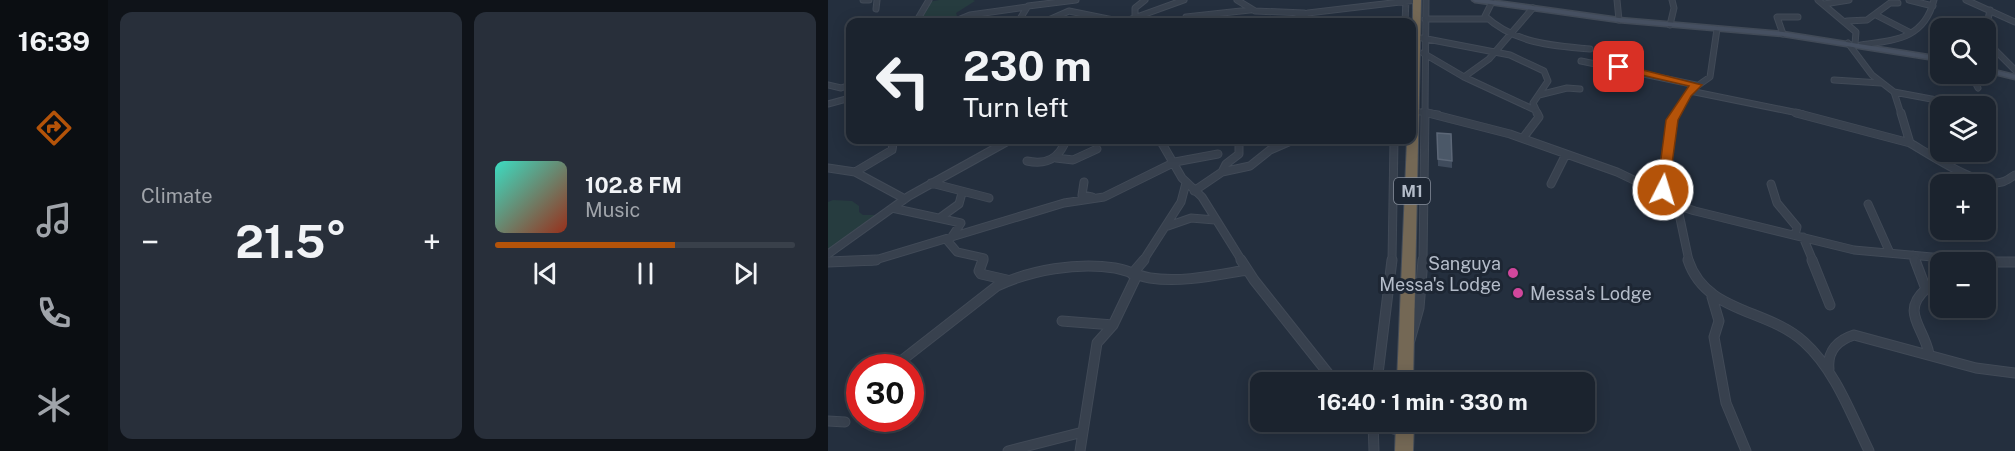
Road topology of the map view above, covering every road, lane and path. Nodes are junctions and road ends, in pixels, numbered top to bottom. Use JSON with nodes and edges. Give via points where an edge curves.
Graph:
{"nodes":[{"id":1,"x":863,"y":0,"type":"edge"},
{"id":2,"x":869,"y":0,"type":"edge"},
{"id":3,"x":878,"y":0,"type":"edge"},
{"id":4,"x":929,"y":0,"type":"edge"},
{"id":5,"x":1076,"y":0,"type":"edge"},
{"id":6,"x":1137,"y":0,"type":"edge"},
{"id":7,"x":1145,"y":0,"type":"edge"},
{"id":8,"x":1185,"y":0,"type":"edge"},
{"id":9,"x":1237,"y":0,"type":"edge"},
{"id":10,"x":1406,"y":0,"type":"edge"},
{"id":11,"x":1417,"y":0,"type":"edge"},
{"id":12,"x":1426,"y":0,"type":"edge"},
{"id":13,"x":1475,"y":0,"type":"edge"},
{"id":14,"x":1617,"y":0,"type":"edge"},
{"id":15,"x":1672,"y":0,"type":"edge"},
{"id":16,"x":1818,"y":0,"type":"edge"},
{"id":17,"x":1849,"y":0,"type":"edge"},
{"id":18,"x":1909,"y":0,"type":"edge"},
{"id":19,"x":1966,"y":0,"type":"edge"},
{"id":20,"x":1067,"y":1,"type":"edge"},
{"id":21,"x":1490,"y":1,"type":"edge"},
{"id":22,"x":1898,"y":3,"type":"dead end"},
{"id":23,"x":1934,"y":3,"type":"edge"},
{"id":24,"x":1824,"y":4,"type":"junction"},
{"id":25,"x":1027,"y":7,"type":"junction"},
{"id":26,"x":1135,"y":8,"type":"junction"},
{"id":27,"x":1533,"y":8,"type":"junction"},
{"id":28,"x":876,"y":9,"type":"dead end"},
{"id":29,"x":1250,"y":10,"type":"junction"},
{"id":30,"x":1990,"y":10,"type":"junction"},
{"id":31,"x":1308,"y":13,"type":"junction"},
{"id":32,"x":1876,"y":15,"type":"junction"},
{"id":33,"x":1185,"y":17,"type":"dead end"},
{"id":34,"x":1798,"y":17,"type":"dead end"},
{"id":35,"x":918,"y":18,"type":"edge"},
{"id":36,"x":963,"y":18,"type":"edge"},
{"id":37,"x":1020,"y":18,"type":"edge"},
{"id":38,"x":1053,"y":18,"type":"edge"},
{"id":39,"x":1103,"y":18,"type":"edge"},
{"id":40,"x":1134,"y":18,"type":"edge"},
{"id":41,"x":1141,"y":18,"type":"edge"},
{"id":42,"x":1296,"y":18,"type":"edge"},
{"id":43,"x":1405,"y":18,"type":"edge"},
{"id":44,"x":1988,"y":18,"type":"edge"},
{"id":45,"x":1425,"y":19,"type":"junction"},
{"id":46,"x":1486,"y":19,"type":"junction"},
{"id":47,"x":1619,"y":20,"type":"junction"},
{"id":48,"x":1845,"y":21,"type":"junction"},
{"id":49,"x":2015,"y":22,"type":"edge"},
{"id":50,"x":1670,"y":25,"type":"junction"},
{"id":51,"x":1717,"y":29,"type":"junction"},
{"id":52,"x":1513,"y":33,"type":"junction"},
{"id":53,"x":1911,"y":33,"type":"junction"},
{"id":54,"x":1783,"y":34,"type":"junction"},
{"id":55,"x":1855,"y":44,"type":"junction"},
{"id":56,"x":1420,"y":45,"type":"junction"},
{"id":57,"x":1590,"y":49,"type":"dead end"},
{"id":58,"x":1996,"y":51,"type":"edge"},
{"id":59,"x":1496,"y":52,"type":"junction"},
{"id":60,"x":1930,"y":57,"type":"edge"},
{"id":61,"x":1581,"y":61,"type":"dead end"},
{"id":62,"x":2015,"y":70,"type":"edge"},
{"id":63,"x":1996,"y":72,"type":"edge"},
{"id":64,"x":1464,"y":77,"type":"junction"},
{"id":65,"x":2015,"y":77,"type":"edge"},
{"id":66,"x":1834,"y":80,"type":"dead end"},
{"id":67,"x":1882,"y":83,"type":"junction"},
{"id":68,"x":1976,"y":84,"type":"edge"},
{"id":69,"x":846,"y":85,"type":"edge"},
{"id":70,"x":1696,"y":85,"type":"junction"},
{"id":71,"x":828,"y":86,"type":"edge"},
{"id":72,"x":1978,"y":88,"type":"dead end"},
{"id":73,"x":1580,"y":89,"type":"dead end"},
{"id":74,"x":1690,"y":91,"type":"junction"},
{"id":75,"x":1894,"y":92,"type":"junction"},
{"id":76,"x":1539,"y":95,"type":"junction"},
{"id":77,"x":846,"y":99,"type":"edge"},
{"id":78,"x":1930,"y":99,"type":"edge"},
{"id":79,"x":828,"y":104,"type":"edge"},
{"id":80,"x":1535,"y":110,"type":"junction"},
{"id":81,"x":1418,"y":111,"type":"edge"},
{"id":82,"x":1523,"y":138,"type":"junction"},
{"id":83,"x":1910,"y":143,"type":"junction"},
{"id":84,"x":893,"y":144,"type":"edge"},
{"id":85,"x":1003,"y":144,"type":"edge"},
{"id":86,"x":1064,"y":144,"type":"edge"},
{"id":87,"x":1163,"y":144,"type":"edge"},
{"id":88,"x":1239,"y":144,"type":"edge"},
{"id":89,"x":1283,"y":144,"type":"edge"},
{"id":90,"x":1394,"y":144,"type":"edge"},
{"id":91,"x":1097,"y":149,"type":"dead end"},
{"id":92,"x":1218,"y":154,"type":"dead end"},
{"id":93,"x":1566,"y":154,"type":"junction"},
{"id":94,"x":1056,"y":158,"type":"junction"},
{"id":95,"x":1027,"y":161,"type":"dead end"},
{"id":96,"x":1175,"y":162,"type":"junction"},
{"id":97,"x":828,"y":168,"type":"edge"},
{"id":98,"x":855,"y":172,"type":"junction"},
{"id":99,"x":1222,"y":172,"type":"junction"},
{"id":100,"x":2015,"y":175,"type":"edge"},
{"id":101,"x":1084,"y":182,"type":"dead end"},
{"id":102,"x":931,"y":183,"type":"junction"},
{"id":103,"x":1186,"y":183,"type":"junction"},
{"id":104,"x":1551,"y":184,"type":"dead end"},
{"id":105,"x":1771,"y":184,"type":"dead end"},
{"id":106,"x":1194,"y":191,"type":"junction"},
{"id":107,"x":962,"y":193,"type":"junction"},
{"id":108,"x":1665,"y":196,"type":"junction"},
{"id":109,"x":989,"y":198,"type":"dead end"},
{"id":110,"x":1096,"y":198,"type":"junction"},
{"id":111,"x":905,"y":199,"type":"junction"},
{"id":112,"x":1674,"y":202,"type":"junction"},
{"id":113,"x":1868,"y":204,"type":"dead end"},
{"id":114,"x":892,"y":208,"type":"junction"},
{"id":115,"x":941,"y":217,"type":"junction"},
{"id":116,"x":1215,"y":220,"type":"junction"},
{"id":117,"x":1168,"y":226,"type":"junction"},
{"id":118,"x":1799,"y":236,"type":"junction"},
{"id":119,"x":949,"y":238,"type":"junction"},
{"id":120,"x":1890,"y":253,"type":"junction"},
{"id":121,"x":828,"y":254,"type":"edge"},
{"id":122,"x":1913,"y":255,"type":"junction"},
{"id":123,"x":1930,"y":257,"type":"edge"},
{"id":124,"x":828,"y":262,"type":"edge"},
{"id":125,"x":1996,"y":262,"type":"edge"},
{"id":126,"x":2015,"y":262,"type":"edge"},
{"id":127,"x":1996,"y":264,"type":"edge"},
{"id":128,"x":2015,"y":268,"type":"edge"},
{"id":129,"x":1247,"y":270,"type":"junction"},
{"id":130,"x":1135,"y":275,"type":"junction"},
{"id":131,"x":1008,"y":281,"type":"junction"},
{"id":132,"x":1712,"y":297,"type":"junction"},
{"id":133,"x":1830,"y":305,"type":"dead end"},
{"id":134,"x":1062,"y":321,"type":"dead end"},
{"id":135,"x":1113,"y":325,"type":"junction"},
{"id":136,"x":910,"y":354,"type":"edge"},
{"id":137,"x":1929,"y":354,"type":"junction"},
{"id":138,"x":1829,"y":370,"type":"junction"},
{"id":139,"x":1327,"y":372,"type":"edge"},
{"id":140,"x":1378,"y":372,"type":"edge"},
{"id":141,"x":1405,"y":372,"type":"edge"},
{"id":142,"x":2015,"y":373,"type":"edge"},
{"id":143,"x":828,"y":421,"type":"edge"},
{"id":144,"x":845,"y":422,"type":"dead end"},
{"id":145,"x":1083,"y":432,"type":"junction"},
{"id":146,"x":1373,"y":432,"type":"edge"},
{"id":147,"x":1405,"y":432,"type":"edge"},
{"id":148,"x":1008,"y":451,"type":"edge"},
{"id":149,"x":1080,"y":451,"type":"edge"},
{"id":150,"x":1374,"y":451,"type":"edge"},
{"id":151,"x":1404,"y":451,"type":"edge"},
{"id":152,"x":1746,"y":451,"type":"edge"},
{"id":153,"x":1869,"y":451,"type":"edge"}],
"edges":[{"from":1,"to":2,"type":"street"},
{"from":3,"to":28,"type":"street"},
{"from":4,"to":35,"type":"street"},
{"from":5,"to":20,"type":"street"},
{"from":6,"to":26,"type":"street"},
{"from":7,"to":26,"type":"street"},
{"from":8,"to":41,"type":"street"},
{"from":9,"to":29,"type":"street"},
{"from":10,"to":11,"type":"street"},
{"from":10,"to":31,"type":"street"},
{"from":10,"to":43,"type":"street"},
{"from":11,"to":56,"type":"highway","number":"M1"},
{"from":12,"to":45,"type":"street"},
{"from":13,"to":21,"type":"street"},
{"from":14,"to":47,"type":"street"},
{"from":15,"to":50,"type":"street"},
{"from":16,"to":24,"type":"street"},
{"from":17,"to":24,"type":"street"},
{"from":18,"to":23,"type":"street"},
{"from":19,"to":30,"type":"street"},
{"from":20,"to":25,"type":"street"},
{"from":21,"to":27,"type":"street"},
{"from":21,"to":46,"type":"street"},
{"from":22,"to":32,"type":"street","via":[[1890,3]]},
{"from":23,"to":53,"type":"street","via":[[1924,27]]},
{"from":24,"to":48,"type":"street"},
{"from":25,"to":36,"type":"street"},
{"from":25,"to":37,"type":"street"},
{"from":26,"to":40,"type":"street"},
{"from":27,"to":47,"type":"street"},
{"from":27,"to":52,"type":"street"},
{"from":29,"to":31,"type":"street"},
{"from":29,"to":33,"type":"street"},
{"from":30,"to":44,"type":"street"},
{"from":30,"to":49,"type":"street"},
{"from":31,"to":42,"type":"street"},
{"from":32,"to":48,"type":"street","via":[[1865,21]]},
{"from":32,"to":53,"type":"street"},
{"from":34,"to":54,"type":"street","via":[[1777,17]]},
{"from":38,"to":39,"type":"street","via":[[1069,11]]},
{"from":45,"to":46,"type":"street"},
{"from":45,"to":56,"type":"street"},
{"from":46,"to":52,"type":"street"},
{"from":47,"to":50,"type":"street"},
{"from":48,"to":55,"type":"street","via":[[1856,32]]},
{"from":50,"to":51,"type":"street"},
{"from":51,"to":54,"type":"street"},
{"from":51,"to":70,"type":"street","via":[[1712,74]]},
{"from":52,"to":57,"type":"street","via":[[1541,45]]},
{"from":52,"to":59,"type":"street"},
{"from":53,"to":55,"type":"street"},
{"from":54,"to":55,"type":"street"},
{"from":55,"to":60,"type":"street"},
{"from":55,"to":67,"type":"street","via":[[1872,75]]},
{"from":56,"to":59,"type":"street"},
{"from":56,"to":64,"type":"street"},
{"from":56,"to":81,"type":"highway","number":"M1"},
{"from":58,"to":62,"type":"street"},
{"from":59,"to":64,"type":"street"},
{"from":59,"to":76,"type":"street","via":[[1527,60],[1544,71],[1549,78]]},
{"from":61,"to":70,"type":"street"},
{"from":63,"to":65,"type":"street"},
{"from":64,"to":80,"type":"street"},
{"from":66,"to":67,"type":"street"},
{"from":67,"to":75,"type":"street"},
{"from":68,"to":72,"type":"street"},
{"from":69,"to":71,"type":"street"},
{"from":70,"to":74,"type":"street"},
{"from":73,"to":76,"type":"street"},
{"from":74,"to":83,"type":"street","via":[[1831,120]]},
{"from":74,"to":108,"type":"street","via":[[1672,120],[1662,184]]},
{"from":75,"to":78,"type":"street"},
{"from":75,"to":83,"type":"street"},
{"from":76,"to":80,"type":"street","via":[[1533,103]]},
{"from":77,"to":79,"type":"street"},
{"from":80,"to":82,"type":"street","via":[[1539,117]]},
{"from":81,"to":82,"type":"street","via":[[1457,117]]},
{"from":81,"to":141,"type":"highway","number":"M1"},
{"from":82,"to":93,"type":"street"},
{"from":83,"to":100,"type":"street","via":[[1983,179],[2001,183]]},
{"from":84,"to":98,"type":"street","via":[[892,150]]},
{"from":85,"to":102,"type":"street"},
{"from":86,"to":94,"type":"street"},
{"from":87,"to":96,"type":"street"},
{"from":88,"to":99,"type":"street","via":[[1239,154]]},
{"from":89,"to":99,"type":"street","via":[[1250,166]]},
{"from":90,"to":140,"type":"street","via":[[1392,270]]},
{"from":91,"to":94,"type":"street","via":[[1078,160]]},
{"from":92,"to":96,"type":"street"},
{"from":93,"to":104,"type":"street"},
{"from":93,"to":108,"type":"street","via":[[1616,171]]},
{"from":94,"to":95,"type":"street","via":[[1043,163]]},
{"from":96,"to":103,"type":"street"},
{"from":96,"to":110,"type":"street","via":[[1113,194]]},
{"from":97,"to":98,"type":"street"},
{"from":98,"to":111,"type":"street","via":[[883,183]]},
{"from":99,"to":106,"type":"street"},
{"from":101,"to":110,"type":"street","via":[[1082,195]]},
{"from":102,"to":107,"type":"street"},
{"from":102,"to":111,"type":"street"},
{"from":103,"to":106,"type":"street"},
{"from":103,"to":117,"type":"street","via":[[1184,197]]},
{"from":105,"to":118,"type":"street","via":[[1774,201],[1794,222]]},
{"from":106,"to":116,"type":"street"},
{"from":107,"to":109,"type":"street"},
{"from":107,"to":115,"type":"street","via":[[959,204]]},
{"from":108,"to":112,"type":"street"},
{"from":110,"to":119,"type":"street","via":[[1064,203]]},
{"from":111,"to":114,"type":"street"},
{"from":112,"to":118,"type":"street"},
{"from":112,"to":132,"type":"street","via":[[1691,269]]},
{"from":113,"to":120,"type":"street"},
{"from":114,"to":115,"type":"street"},
{"from":114,"to":121,"type":"street"},
{"from":115,"to":119,"type":"street","via":[[961,223]]},
{"from":116,"to":117,"type":"street","via":[[1191,218]]},
{"from":116,"to":129,"type":"street"},
{"from":117,"to":130,"type":"street"},
{"from":118,"to":120,"type":"street","via":[[1854,250]]},
{"from":118,"to":133,"type":"street"},
{"from":119,"to":124,"type":"street","via":[[872,261]]},
{"from":119,"to":131,"type":"street","via":[[951,249],[963,256],[984,258],[981,274]]},
{"from":120,"to":122,"type":"street"},
{"from":122,"to":123,"type":"street"},
{"from":122,"to":137,"type":"street","via":[[1926,289],[1918,292],[1913,303],[1914,320],[1929,346]]},
{"from":125,"to":126,"type":"street"},
{"from":127,"to":128,"type":"street"},
{"from":129,"to":130,"type":"street","via":[[1197,278]]},
{"from":129,"to":139,"type":"street"},
{"from":130,"to":131,"type":"street","via":[[1114,268],[1073,266]]},
{"from":130,"to":135,"type":"street"},
{"from":131,"to":136,"type":"street"},
{"from":132,"to":138,"type":"street","via":[[1797,336]]},
{"from":132,"to":152,"type":"street","via":[[1719,321],[1714,337],[1726,403]]},
{"from":134,"to":135,"type":"street"},
{"from":135,"to":145,"type":"street","via":[[1098,343]]},
{"from":137,"to":138,"type":"street","via":[[1854,335],[1841,339],[1830,355]]},
{"from":137,"to":142,"type":"street","via":[[1976,368]]},
{"from":138,"to":153,"type":"street"},
{"from":143,"to":144,"type":"street"},
{"from":145,"to":148,"type":"street"},
{"from":145,"to":149,"type":"street"},
{"from":146,"to":150,"type":"street"},
{"from":147,"to":151,"type":"highway"}]}
